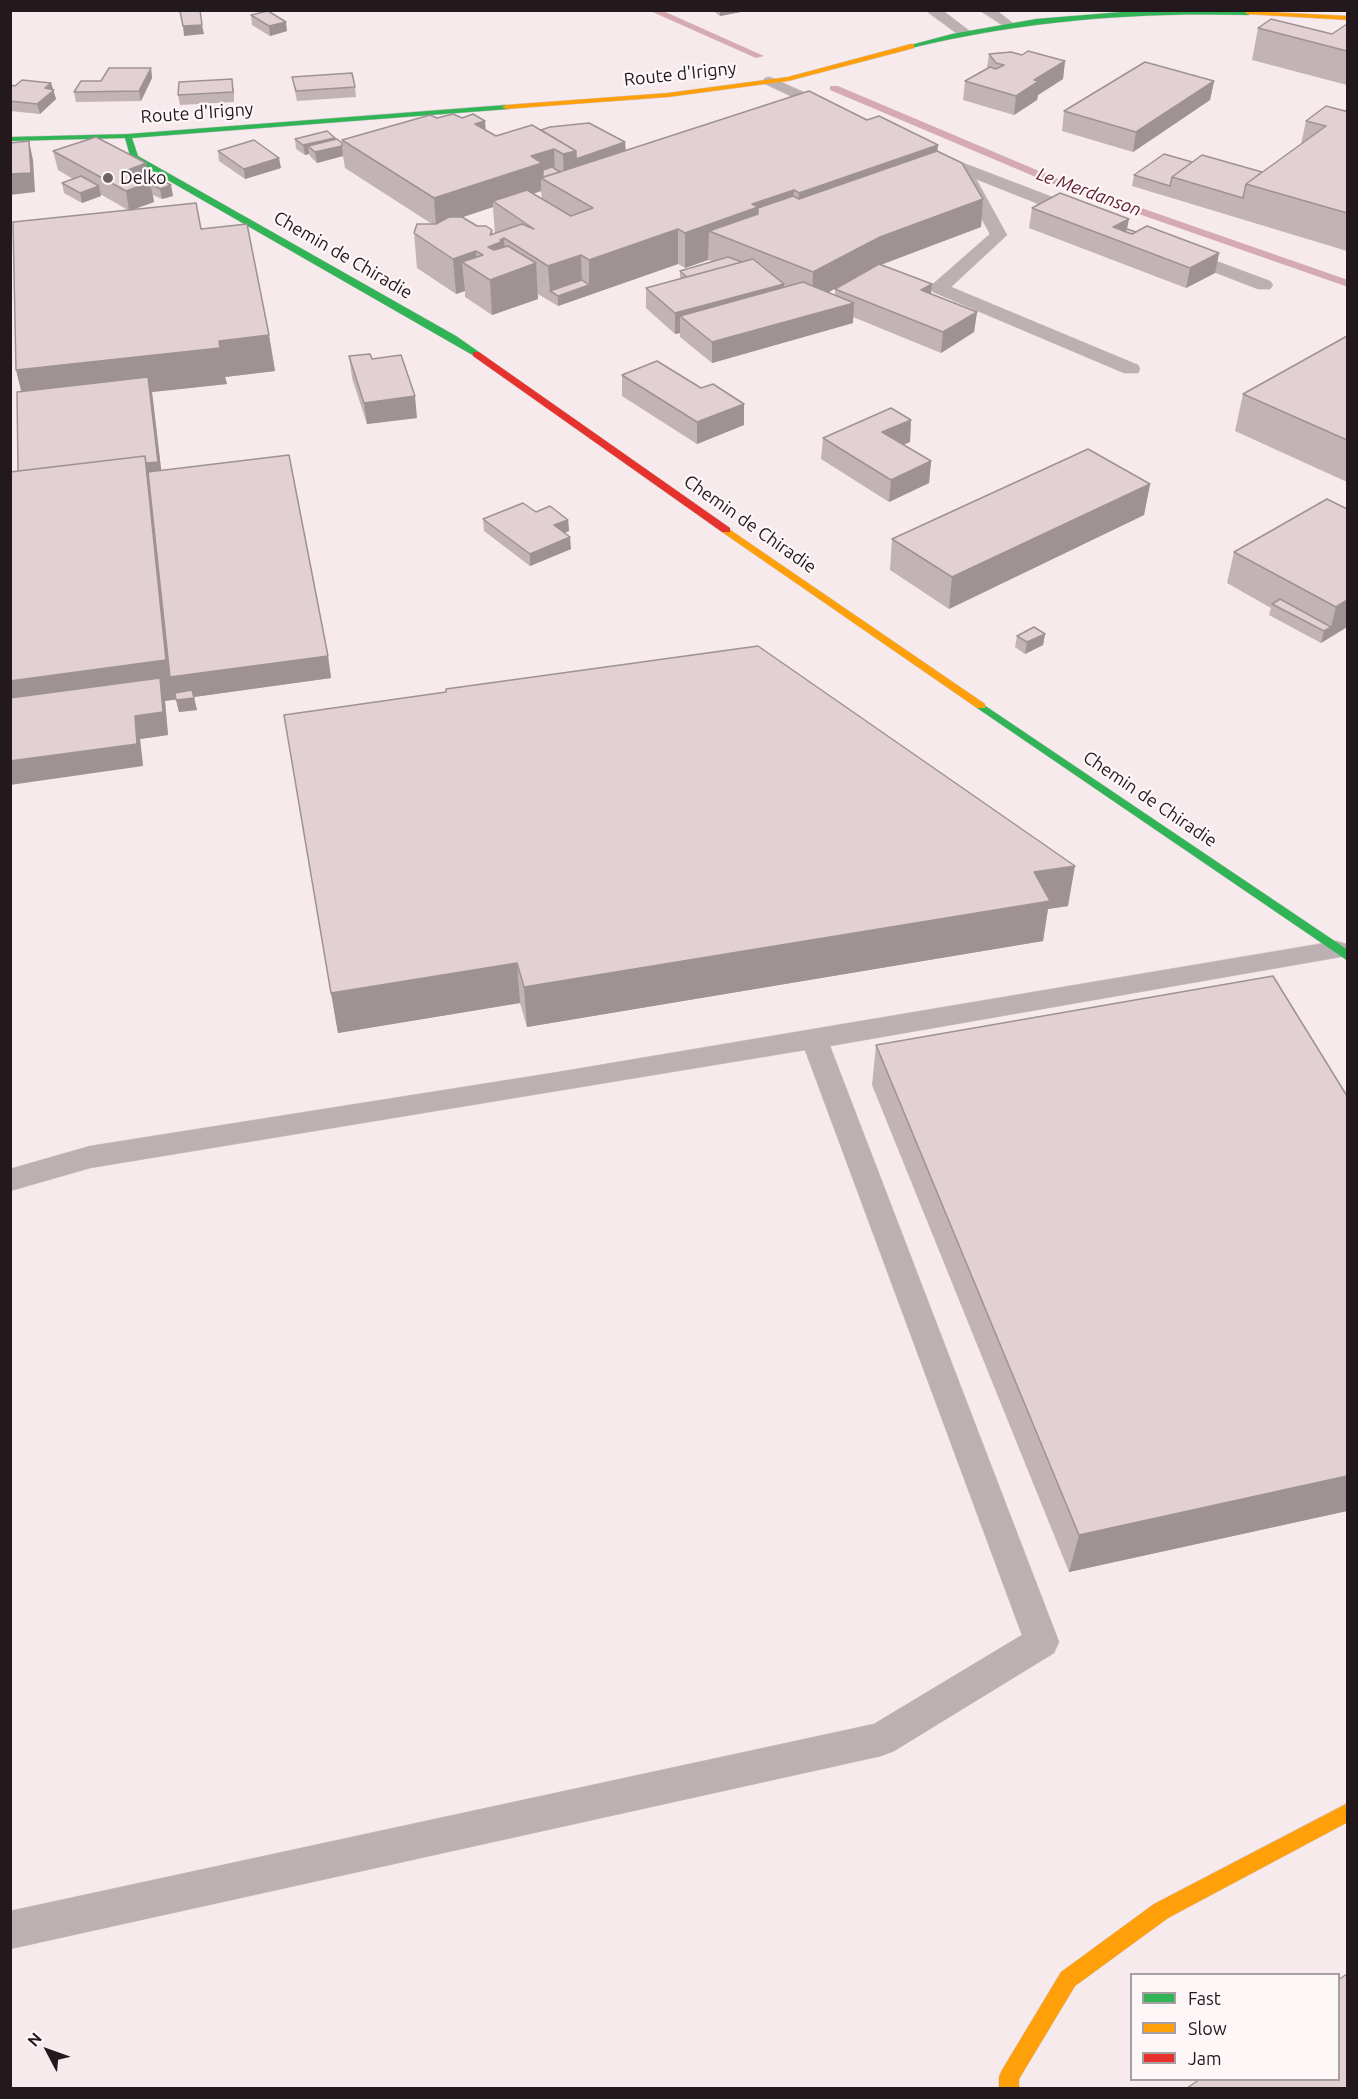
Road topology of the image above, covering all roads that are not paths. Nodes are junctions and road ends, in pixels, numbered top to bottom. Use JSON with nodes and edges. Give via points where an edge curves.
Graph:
{"nodes":[{"id":1,"x":932,"y":10,"type":"edge"},
{"id":2,"x":986,"y":10,"type":"edge"},
{"id":3,"x":1347,"y":18,"type":"edge"},
{"id":4,"x":1007,"y":24,"type":"junction"},
{"id":5,"x":964,"y":32,"type":"junction"},
{"id":6,"x":770,"y":81,"type":"junction"},
{"id":7,"x":851,"y":119,"type":"edge"},
{"id":8,"x":128,"y":136,"type":"junction"},
{"id":9,"x":10,"y":139,"type":"edge"},
{"id":10,"x":916,"y":149,"type":"edge"},
{"id":11,"x":962,"y":169,"type":"junction"},
{"id":12,"x":1092,"y":219,"type":"edge"},
{"id":13,"x":1167,"y":248,"type":"edge"},
{"id":14,"x":1264,"y":285,"type":"dead end"},
{"id":15,"x":1131,"y":369,"type":"dead end"},
{"id":16,"x":1342,"y":953,"type":"edge"},
{"id":17,"x":813,"y":1039,"type":"junction"},
{"id":18,"x":10,"y":1180,"type":"edge"},
{"id":19,"x":1347,"y":1812,"type":"edge"},
{"id":20,"x":10,"y":1930,"type":"edge"},
{"id":21,"x":1009,"y":2088,"type":"edge"}],
"edges":[{"from":1,"to":5,"type":"lane"},
{"from":2,"to":4,"type":"lane"},
{"from":3,"to":4,"type":"street","name":"Route d'Irigny","via":[[1151,12]]},
{"from":4,"to":5,"type":"street","name":"Route d'Irigny"},
{"from":5,"to":6,"type":"street","name":"Route d'Irigny"},
{"from":6,"to":7,"type":"lane"},
{"from":6,"to":8,"type":"street","name":"Route d'Irigny","via":[[668,95]]},
{"from":8,"to":9,"type":"street","name":"Route d'Irigny"},
{"from":8,"to":16,"type":"street","name":"Chemin de Chiradie","via":[[134,157],[453,338],[767,559]]},
{"from":10,"to":11,"type":"lane"},
{"from":11,"to":12,"type":"lane"},
{"from":11,"to":15,"type":"lane","via":[[999,235],[939,288]]},
{"from":13,"to":14,"type":"lane"},
{"from":16,"to":17,"type":"lane"},
{"from":17,"to":18,"type":"lane","via":[[90,1157]]},
{"from":17,"to":20,"type":"lane","via":[[1042,1642],[881,1739]]},
{"from":19,"to":21,"type":"street","via":[[1161,1911],[1068,1979],[1009,2077]]}]}
